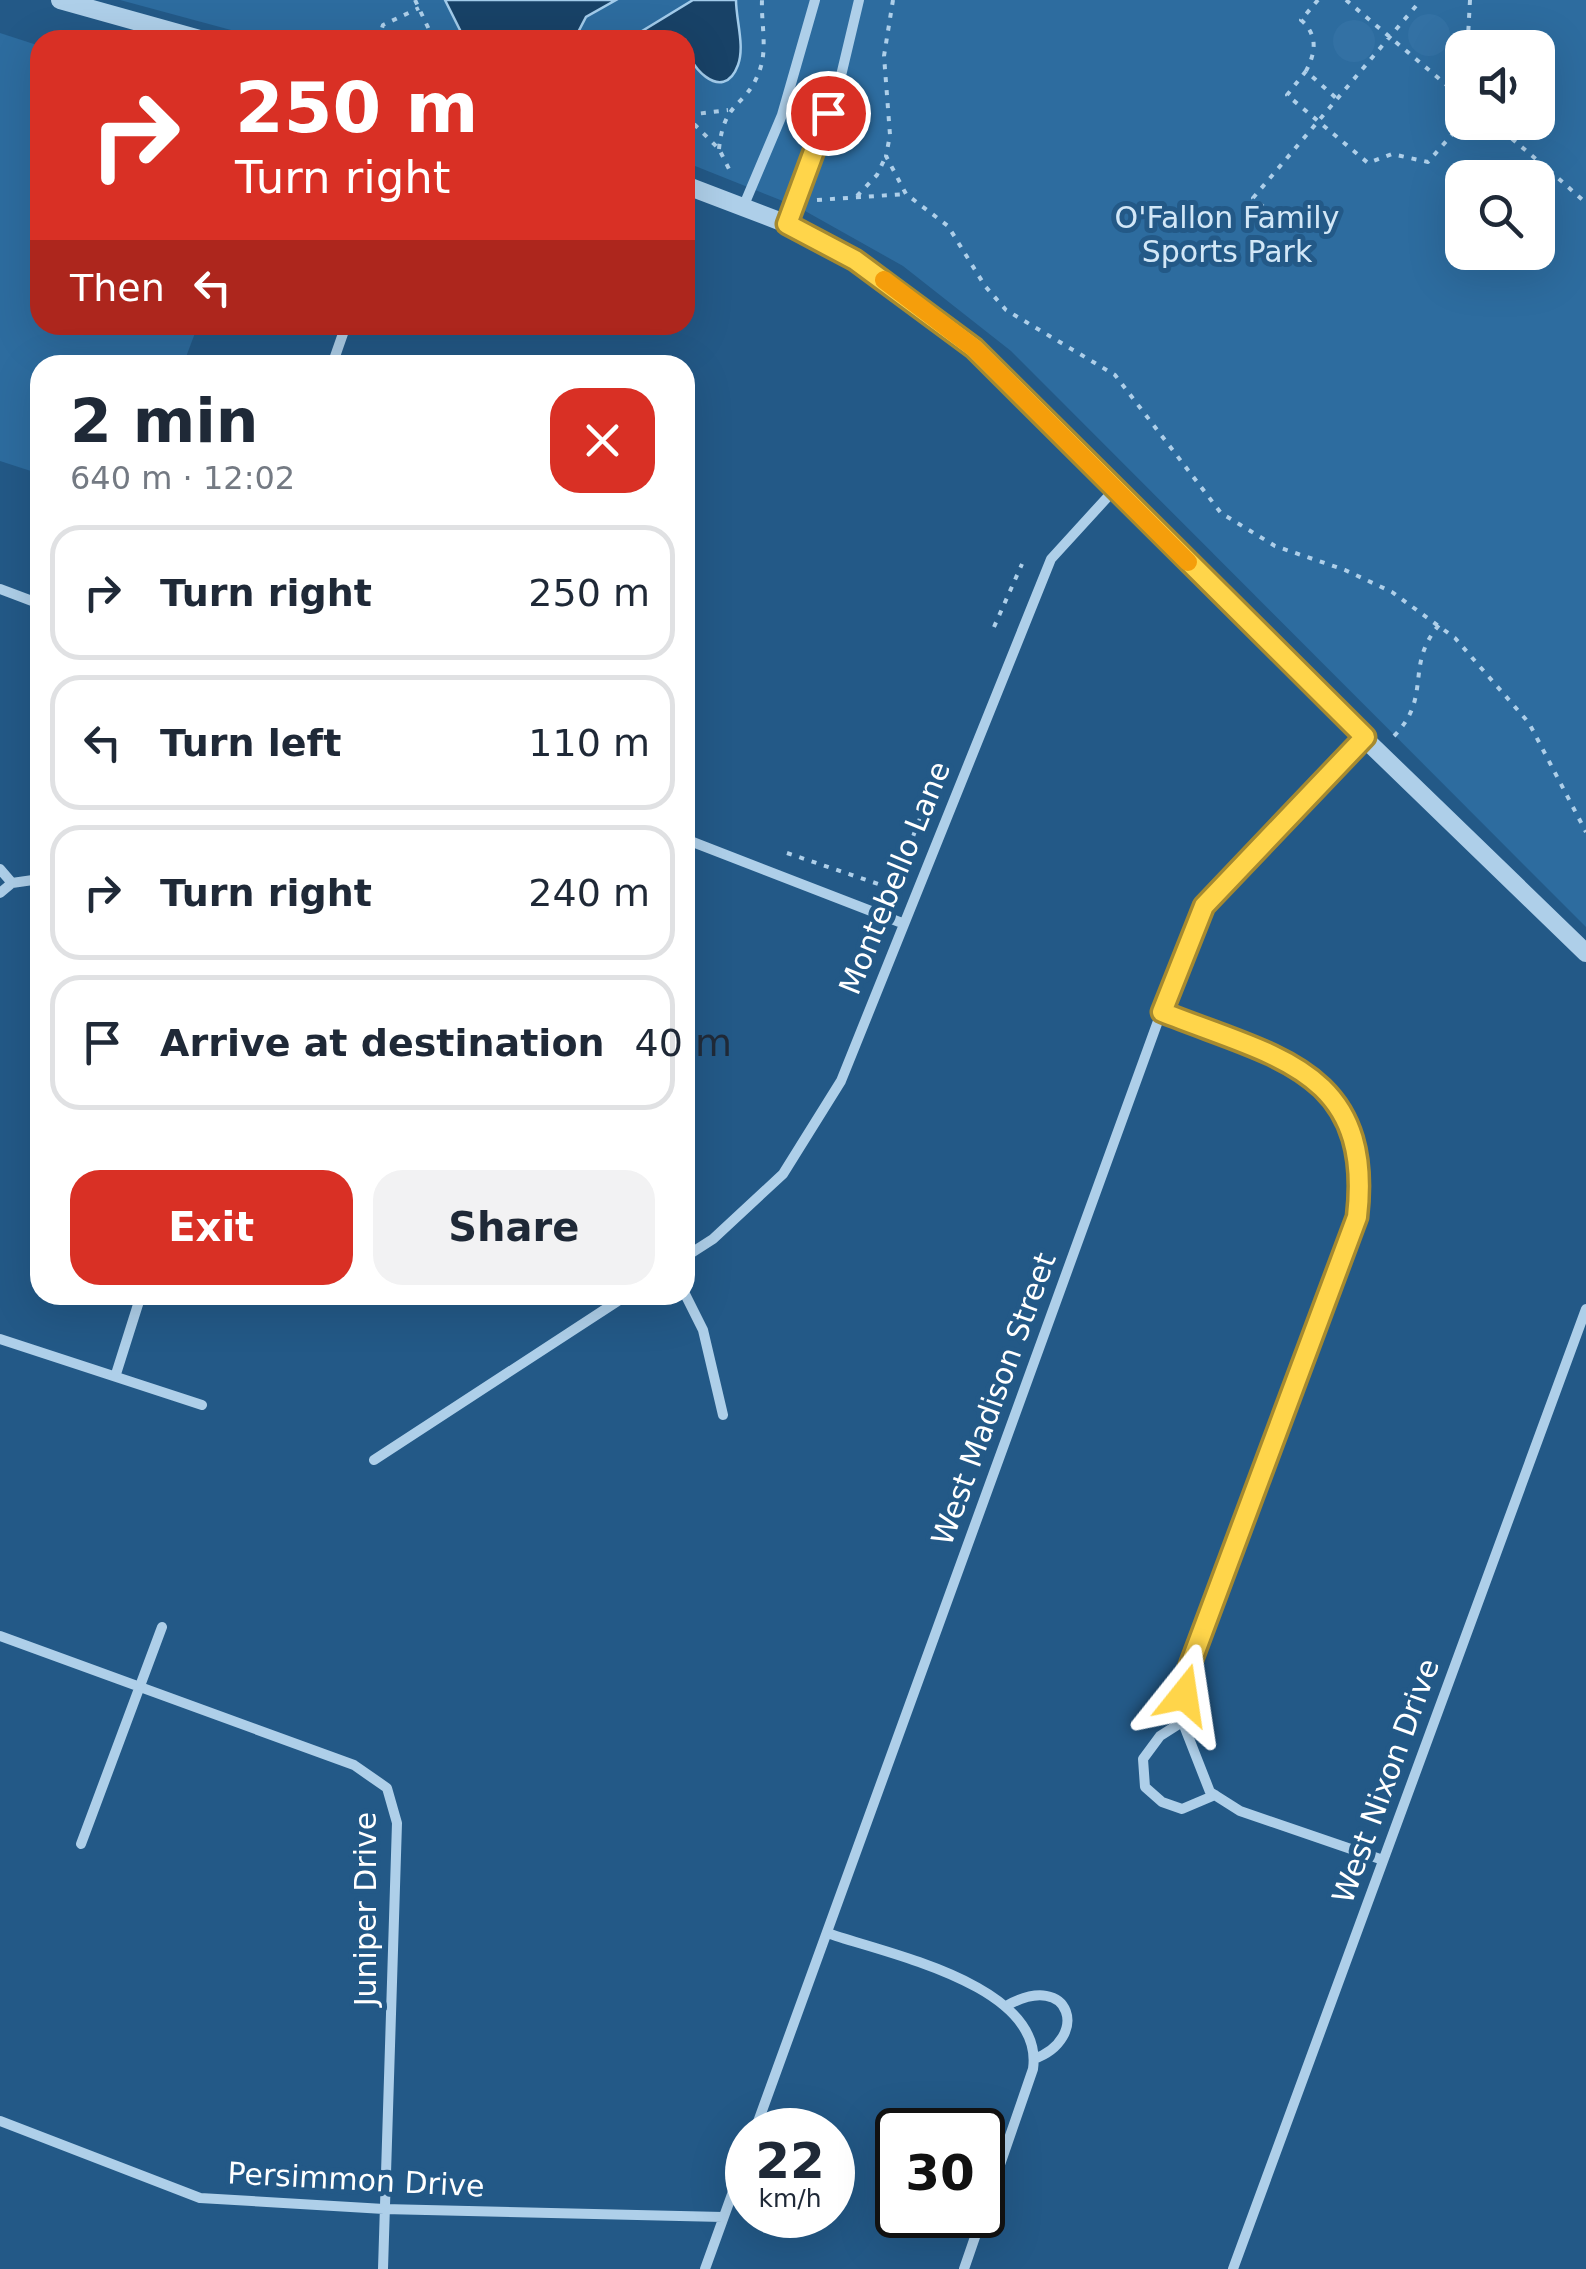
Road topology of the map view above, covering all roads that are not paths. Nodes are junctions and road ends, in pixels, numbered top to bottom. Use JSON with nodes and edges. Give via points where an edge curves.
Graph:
{"nodes":[{"id":1,"x":60,"y":0,"type":"edge"},
{"id":2,"x":815,"y":0,"type":"edge"},
{"id":3,"x":859,"y":0,"type":"edge"},
{"id":4,"x":167,"y":30,"type":"edge"},
{"id":5,"x":695,"y":188,"type":"edge"},
{"id":6,"x":744,"y":205,"type":"junction"},
{"id":7,"x":787,"y":224,"type":"junction"},
{"id":8,"x":1114,"y":490,"type":"junction"},
{"id":9,"x":0,"y":590,"type":"edge"},
{"id":10,"x":30,"y":600,"type":"edge"},
{"id":11,"x":1365,"y":737,"type":"junction"},
{"id":12,"x":695,"y":844,"type":"edge"},
{"id":13,"x":0,"y":869,"type":"edge"},
{"id":14,"x":30,"y":880,"type":"edge"},
{"id":15,"x":12,"y":883,"type":"junction"},
{"id":16,"x":0,"y":893,"type":"edge"},
{"id":17,"x":902,"y":923,"type":"junction"},
{"id":18,"x":1586,"y":953,"type":"edge"},
{"id":19,"x":1162,"y":1012,"type":"junction"},
{"id":20,"x":695,"y":1250,"type":"edge"},
{"id":21,"x":139,"y":1305,"type":"edge"},
{"id":22,"x":611,"y":1305,"type":"edge"},
{"id":23,"x":691,"y":1305,"type":"edge"},
{"id":24,"x":1586,"y":1310,"type":"edge"},
{"id":25,"x":0,"y":1339,"type":"edge"},
{"id":26,"x":116,"y":1374,"type":"junction"},
{"id":27,"x":202,"y":1405,"type":"dead end"},
{"id":28,"x":723,"y":1415,"type":"dead end"},
{"id":29,"x":374,"y":1460,"type":"dead end"},
{"id":30,"x":162,"y":1627,"type":"dead end"},
{"id":31,"x":0,"y":1636,"type":"edge"},
{"id":32,"x":140,"y":1688,"type":"junction"},
{"id":33,"x":1182,"y":1722,"type":"junction"},
{"id":34,"x":1216,"y":1795,"type":"junction"},
{"id":35,"x":81,"y":1844,"type":"dead end"},
{"id":36,"x":1383,"y":1860,"type":"junction"},
{"id":37,"x":827,"y":1932,"type":"junction"},
{"id":38,"x":1006,"y":2006,"type":"junction"},
{"id":39,"x":1034,"y":2059,"type":"junction"},
{"id":40,"x":763,"y":2108,"type":"edge"},
{"id":41,"x":0,"y":2121,"type":"edge"},
{"id":42,"x":384,"y":2210,"type":"junction"},
{"id":43,"x":725,"y":2211,"type":"edge"},
{"id":44,"x":723,"y":2216,"type":"junction"},
{"id":45,"x":383,"y":2269,"type":"edge"},
{"id":46,"x":705,"y":2269,"type":"edge"},
{"id":47,"x":964,"y":2269,"type":"edge"},
{"id":48,"x":1233,"y":2269,"type":"edge"}],
"edges":[{"from":1,"to":4,"type":"street"},
{"from":2,"to":6,"type":"street","via":[[782,114]]},
{"from":3,"to":7,"type":"street","via":[[840,84]]},
{"from":5,"to":6,"type":"street"},
{"from":6,"to":7,"type":"street"},
{"from":7,"to":8,"type":"street","via":[[855,260],[974,348]]},
{"from":8,"to":11,"type":"street"},
{"from":8,"to":17,"type":"street","name":"Montebello Lane","via":[[1050,560]]},
{"from":9,"to":10,"type":"street"},
{"from":11,"to":18,"type":"street"},
{"from":11,"to":19,"type":"street","name":"West Madison Street","via":[[1204,906]]},
{"from":12,"to":17,"type":"street"},
{"from":13,"to":15,"type":"street"},
{"from":14,"to":15,"type":"street"},
{"from":15,"to":16,"type":"street"},
{"from":17,"to":20,"type":"street","name":"Montebello Lane","via":[[841,1081],[783,1174]]},
{"from":19,"to":33,"type":"street","via":[[1314,1078],[1355,1135],[1362,1177],[1357,1217],[1187,1673]]},
{"from":19,"to":37,"type":"street","name":"West Madison Street"},
{"from":21,"to":26,"type":"street"},
{"from":22,"to":29,"type":"street"},
{"from":23,"to":28,"type":"street","via":[[704,1330]]},
{"from":24,"to":36,"type":"street","name":"West Nixon Drive"},
{"from":25,"to":26,"type":"street"},
{"from":26,"to":27,"type":"street"},
{"from":30,"to":32,"type":"street"},
{"from":31,"to":32,"type":"street","name":"Juniper Drive"},
{"from":32,"to":35,"type":"street"},
{"from":32,"to":42,"type":"street","name":"Juniper Drive","via":[[354,1764],[388,1788],[397,1823]]},
{"from":33,"to":34,"type":"street"},
{"from":33,"to":34,"type":"street","via":[[1143,1758],[1146,1786],[1162,1802],[1182,1808]]},
{"from":34,"to":36,"type":"street","via":[[1240,1811]]},
{"from":36,"to":48,"type":"street","name":"West Nixon Drive"},
{"from":37,"to":38,"type":"street","via":[[952,1976]]},
{"from":37,"to":40,"type":"street","name":"West Madison Street"},
{"from":38,"to":39,"type":"street","via":[[1028,2030]]},
{"from":38,"to":39,"type":"street","via":[[1030,1992],[1053,1994],[1064,2004],[1068,2025],[1060,2043]]},
{"from":39,"to":47,"type":"street"},
{"from":41,"to":42,"type":"street","name":"Persimmon Drive","via":[[200,2198]]},
{"from":42,"to":44,"type":"street","name":"Persimmon Drive"},
{"from":42,"to":45,"type":"street","name":"Juniper Drive"},
{"from":43,"to":44,"type":"street"},
{"from":44,"to":46,"type":"street"}]}
